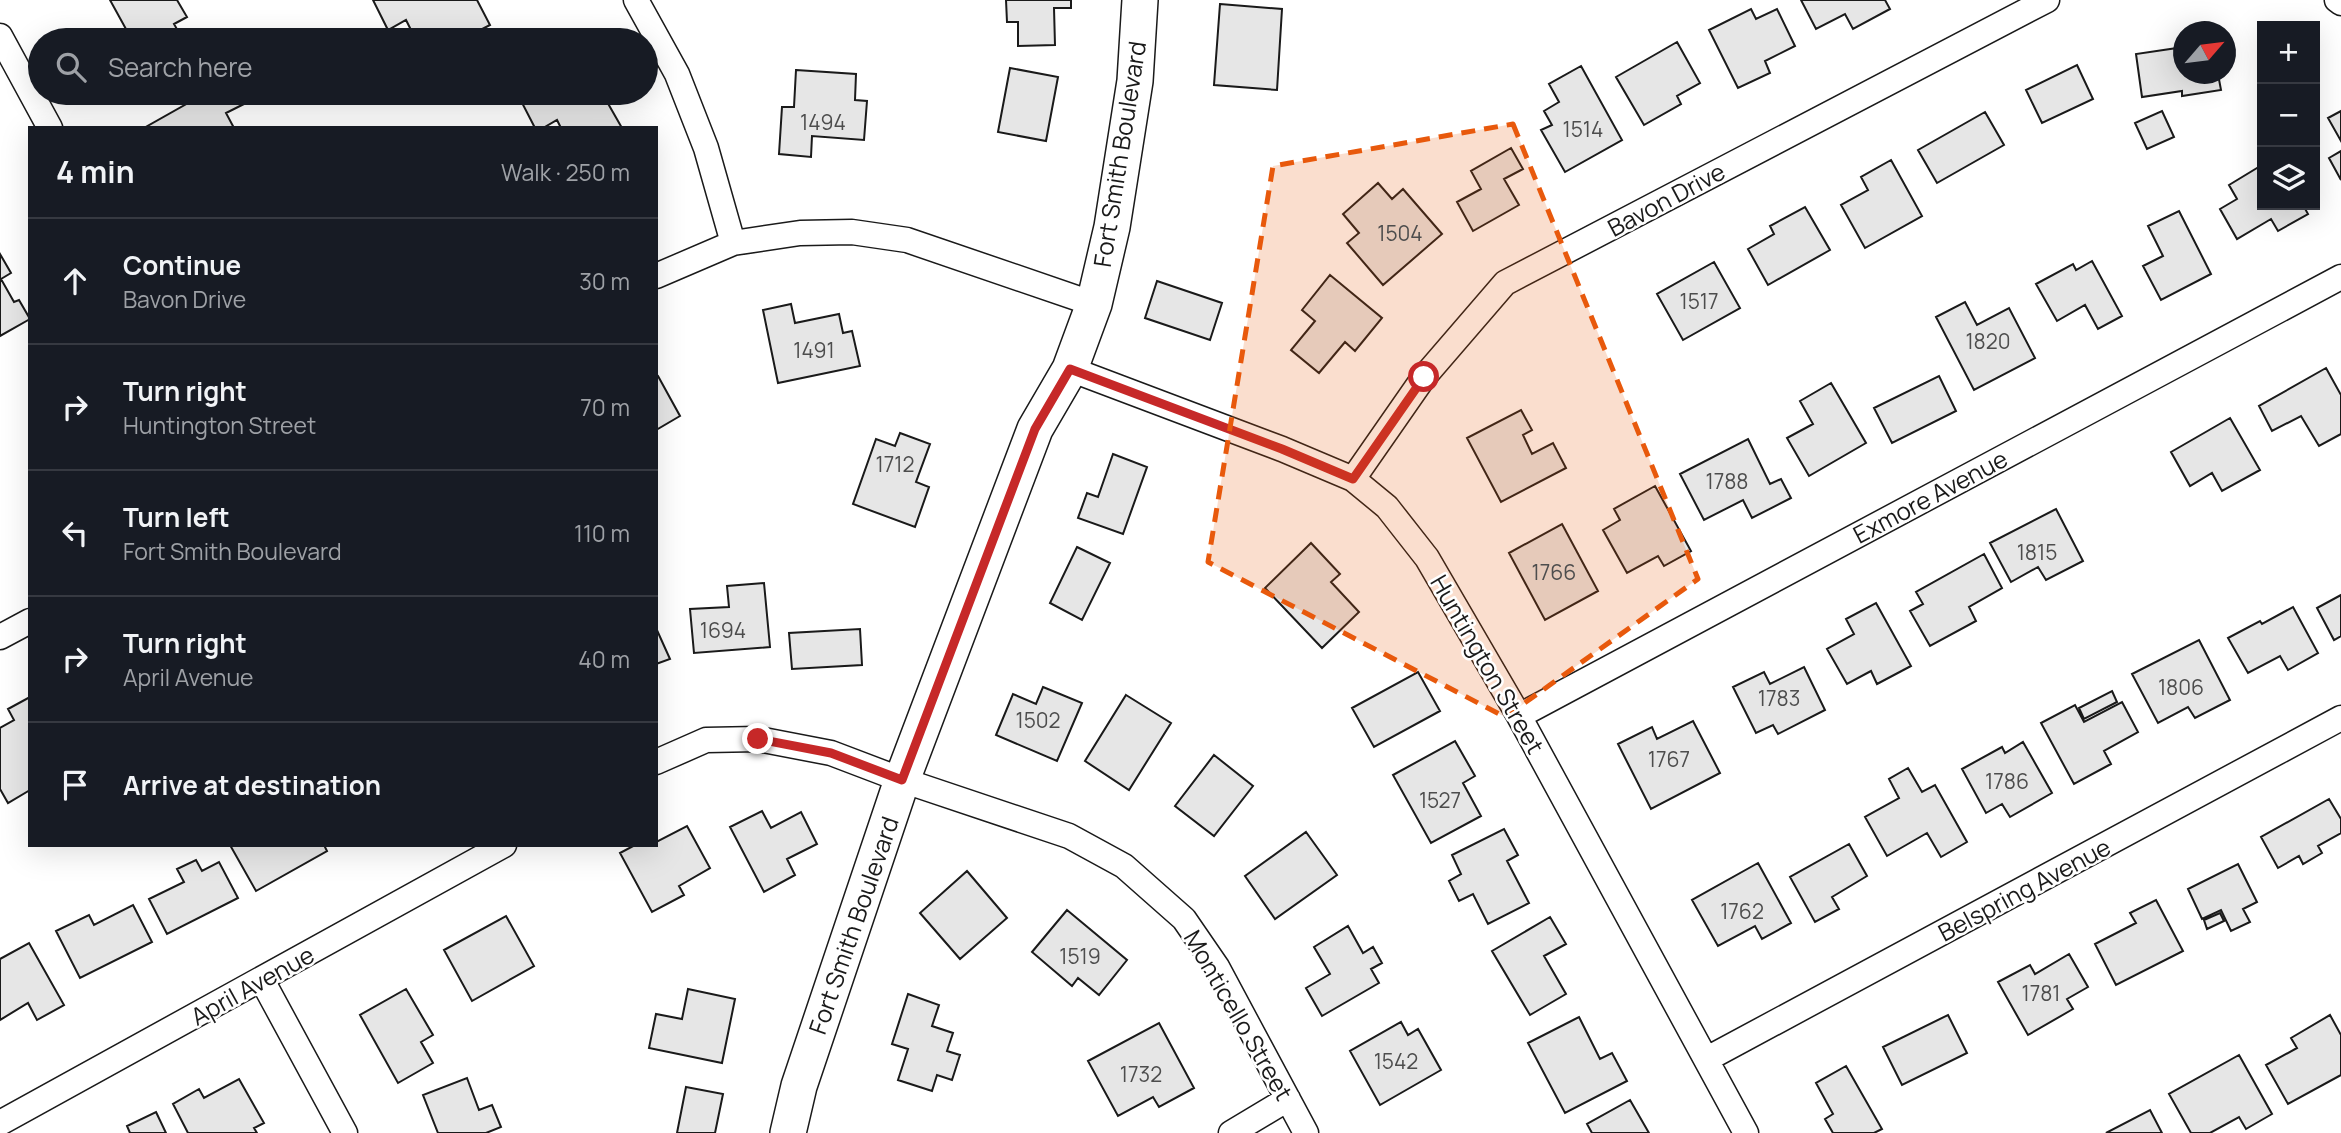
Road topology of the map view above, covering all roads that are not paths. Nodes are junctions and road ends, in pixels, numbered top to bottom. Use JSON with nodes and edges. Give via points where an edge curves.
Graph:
{"nodes":[{"id":1,"x":636,"y":0,"type":"edge"},
{"id":2,"x":1140,"y":0,"type":"edge"},
{"id":3,"x":2047,"y":0,"type":"edge"},
{"id":4,"x":2336,"y":0,"type":"edge"},
{"id":5,"x":2341,"y":3,"type":"edge"},
{"id":6,"x":652,"y":28,"type":"edge"},
{"id":7,"x":0,"y":36,"type":"edge"},
{"id":8,"x":658,"y":40,"type":"edge"},
{"id":9,"x":28,"y":88,"type":"edge"},
{"id":10,"x":38,"y":105,"type":"edge"},
{"id":11,"x":49,"y":126,"type":"edge"},
{"id":12,"x":733,"y":243,"type":"junction"},
{"id":13,"x":658,"y":275,"type":"edge"},
{"id":14,"x":2341,"y":277,"type":"edge"},
{"id":15,"x":1094,"y":304,"type":"junction"},
{"id":16,"x":1070,"y":369,"type":"junction"},
{"id":17,"x":1353,"y":479,"type":"junction"},
{"id":18,"x":28,"y":622,"type":"edge"},
{"id":19,"x":0,"y":637,"type":"edge"},
{"id":20,"x":1519,"y":716,"type":"junction"},
{"id":21,"x":2341,"y":719,"type":"edge"},
{"id":22,"x":658,"y":761,"type":"edge"},
{"id":23,"x":902,"y":780,"type":"junction"},
{"id":24,"x":500,"y":847,"type":"edge"},
{"id":25,"x":262,"y":979,"type":"junction"},
{"id":26,"x":1707,"y":1059,"type":"junction"},
{"id":27,"x":1288,"y":1099,"type":"junction"},
{"id":28,"x":0,"y":1123,"type":"edge"},
{"id":29,"x":345,"y":1133,"type":"edge"},
{"id":30,"x":788,"y":1133,"type":"edge"},
{"id":31,"x":1231,"y":1133,"type":"edge"},
{"id":32,"x":1306,"y":1133,"type":"edge"},
{"id":33,"x":1746,"y":1133,"type":"edge"}],
"edges":[{"from":1,"to":6,"type":"street"},
{"from":2,"to":15,"type":"street","name":"Fort Smith Boulevard","via":[[1135,82],[1112,228]]},
{"from":3,"to":17,"type":"street","name":"Bavon Drive","via":[[1505,283],[1424,377]]},
{"from":4,"to":5,"type":"street"},
{"from":7,"to":9,"type":"street"},
{"from":8,"to":12,"type":"street","via":[[702,136]]},
{"from":10,"to":11,"type":"street"},
{"from":12,"to":13,"type":"street"},
{"from":12,"to":15,"type":"street","via":[[839,232],[907,240]]},
{"from":14,"to":20,"type":"street","name":"Exmore Avenue"},
{"from":15,"to":16,"type":"street","name":"Fort Smith Boulevard"},
{"from":16,"to":17,"type":"street","name":"Huntington Street"},
{"from":16,"to":23,"type":"street","name":"Fort Smith Boulevard","via":[[1035,429]]},
{"from":17,"to":20,"type":"street","name":"Huntington Street","via":[[1387,507],[1427,558]]},
{"from":18,"to":19,"type":"street"},
{"from":20,"to":26,"type":"street","name":"Huntington Street"},
{"from":21,"to":26,"type":"street","name":"Belspring Avenue"},
{"from":22,"to":23,"type":"street","via":[[706,740],[758,739],[831,753]]},
{"from":23,"to":27,"type":"street","name":"Monticello Street","via":[[1069,836],[1124,866],[1184,919],[1217,967]]},
{"from":23,"to":30,"type":"street","name":"Fort Smith Boulevard","via":[[799,1086]]},
{"from":24,"to":25,"type":"street","name":"April Avenue"},
{"from":25,"to":28,"type":"street","name":"April Avenue"},
{"from":25,"to":29,"type":"street"},
{"from":26,"to":33,"type":"street","name":"Huntington Street"},
{"from":27,"to":31,"type":"street"},
{"from":27,"to":32,"type":"street","name":"Monticello Street"}]}
